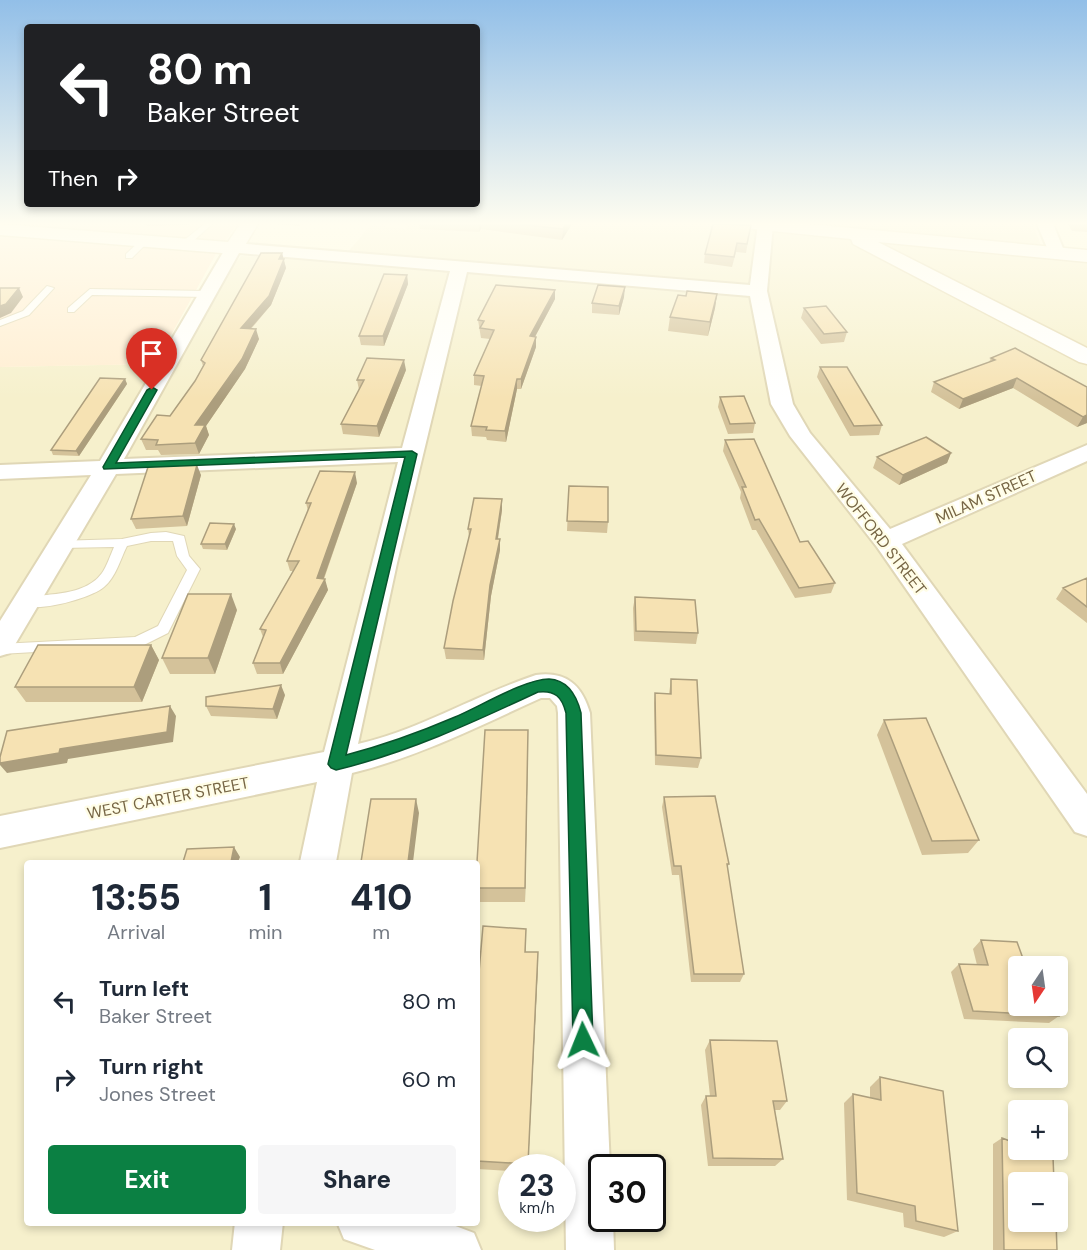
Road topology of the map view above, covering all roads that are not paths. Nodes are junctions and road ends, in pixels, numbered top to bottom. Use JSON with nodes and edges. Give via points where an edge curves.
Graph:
{"nodes":[{"id":1,"x":214,"y":282,"type":"edge"},
{"id":2,"x":456,"y":282,"type":"edge"},
{"id":3,"x":650,"y":282,"type":"edge"},
{"id":4,"x":758,"y":282,"type":"edge"},
{"id":5,"x":957,"y":282,"type":"edge"},
{"id":6,"x":50,"y":288,"type":"dead end"},
{"id":7,"x":758,"y":291,"type":"junction"},
{"id":8,"x":207,"y":294,"type":"junction"},
{"id":9,"x":71,"y":310,"type":"dead end"},
{"id":10,"x":0,"y":323,"type":"edge"},
{"id":11,"x":1087,"y":357,"type":"edge"},
{"id":12,"x":1087,"y":452,"type":"edge"},
{"id":13,"x":412,"y":454,"type":"junction"},
{"id":14,"x":108,"y":467,"type":"junction"},
{"id":15,"x":0,"y":471,"type":"edge"},
{"id":16,"x":886,"y":541,"type":"junction"},
{"id":17,"x":122,"y":543,"type":"junction"},
{"id":18,"x":61,"y":544,"type":"junction"},
{"id":19,"x":26,"y":602,"type":"junction"},
{"id":20,"x":0,"y":647,"type":"edge"},
{"id":21,"x":336,"y":764,"type":"junction"},
{"id":22,"x":1087,"y":821,"type":"edge"},
{"id":23,"x":0,"y":832,"type":"edge"},
{"id":24,"x":318,"y":860,"type":"edge"},
{"id":25,"x":259,"y":1226,"type":"edge"},
{"id":26,"x":375,"y":1226,"type":"edge"},
{"id":27,"x":256,"y":1250,"type":"edge"},
{"id":28,"x":457,"y":1250,"type":"edge"},
{"id":29,"x":590,"y":1250,"type":"edge"}],
"edges":[{"from":1,"to":8,"type":"street"},
{"from":2,"to":13,"type":"street"},
{"from":3,"to":7,"type":"street"},
{"from":4,"to":7,"type":"street","name":"WOFFORD STREET"},
{"from":5,"to":11,"type":"main road"},
{"from":6,"to":10,"type":"lane","via":[[26,313]]},
{"from":7,"to":16,"type":"street","name":"WOFFORD STREET","via":[[782,404],[801,436]]},
{"from":8,"to":9,"type":"lane","via":[[90,292]]},
{"from":8,"to":14,"type":"street"},
{"from":12,"to":16,"type":"street","name":"MILAM STREET"},
{"from":13,"to":14,"type":"street"},
{"from":13,"to":21,"type":"street"},
{"from":14,"to":15,"type":"street"},
{"from":14,"to":18,"type":"street"},
{"from":16,"to":22,"type":"street","name":"WOFFORD STREET"},
{"from":17,"to":18,"type":"lane"},
{"from":17,"to":19,"type":"lane","via":[[105,579],[89,590],[47,602]]},
{"from":17,"to":20,"type":"lane","via":[[170,536],[180,539],[182,555],[194,569],[163,629],[137,642]]},
{"from":18,"to":19,"type":"street"},
{"from":19,"to":20,"type":"street"},
{"from":21,"to":23,"type":"street","name":"WEST CARTER STREET"},
{"from":21,"to":24,"type":"street"},
{"from":21,"to":29,"type":"street","name":"WEST CARTER STREET","via":[[390,749],[536,687],[550,685],[571,701]]},
{"from":25,"to":27,"type":"street"},
{"from":26,"to":28,"type":"street"}]}
